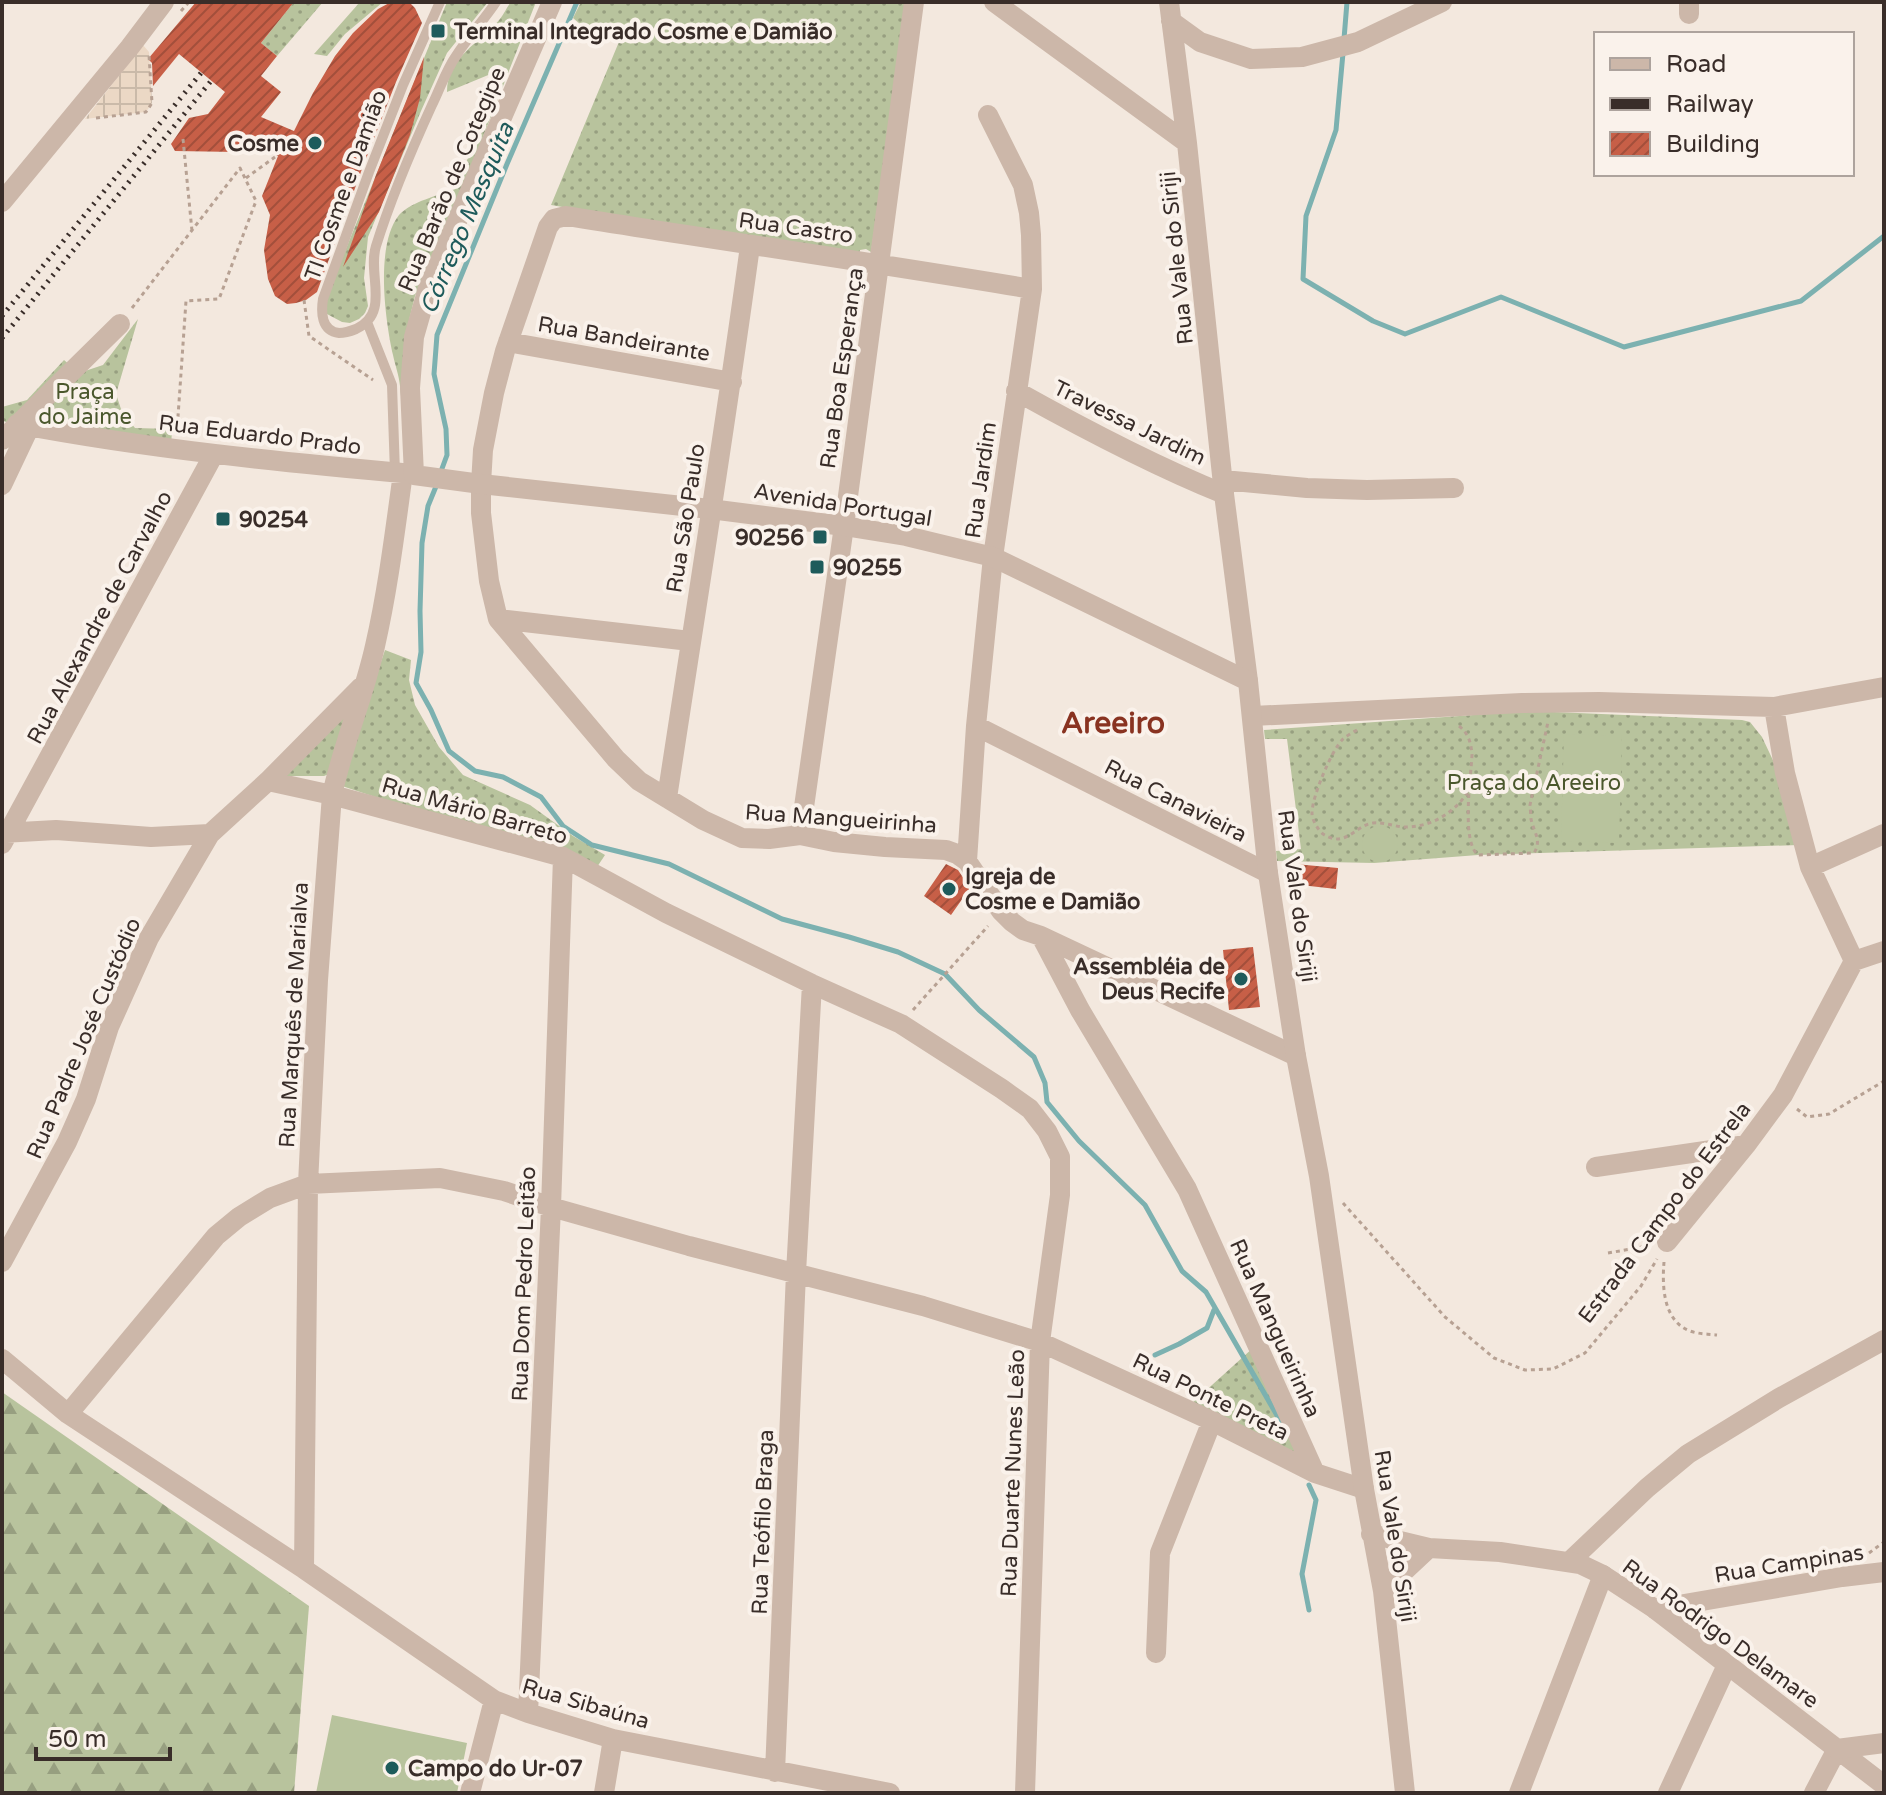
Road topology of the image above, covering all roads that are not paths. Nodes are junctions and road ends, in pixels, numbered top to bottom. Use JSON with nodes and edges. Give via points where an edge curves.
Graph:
{"nodes":[{"id":1,"x":440,"y":2,"type":"edge"},
{"id":2,"x":496,"y":2,"type":"edge"},
{"id":3,"x":552,"y":2,"type":"edge"},
{"id":4,"x":914,"y":2,"type":"edge"},
{"id":5,"x":994,"y":2,"type":"edge"},
{"id":6,"x":1442,"y":2,"type":"edge"},
{"id":7,"x":173,"y":7,"type":"edge"},
{"id":8,"x":1170,"y":11,"type":"edge"},
{"id":9,"x":988,"y":115,"type":"dead end"},
{"id":10,"x":1187,"y":143,"type":"junction"},
{"id":11,"x":2,"y":202,"type":"edge"},
{"id":12,"x":554,"y":219,"type":"joint"},
{"id":13,"x":750,"y":246,"type":"junction"},
{"id":14,"x":880,"y":263,"type":"junction"},
{"id":15,"x":1032,"y":289,"type":"junction"},
{"id":16,"x":367,"y":322,"type":"junction"},
{"id":17,"x":120,"y":324,"type":"road end"},
{"id":18,"x":508,"y":342,"type":"junction"},
{"id":19,"x":732,"y":382,"type":"junction"},
{"id":20,"x":1016,"y":391,"type":"junction"},
{"id":21,"x":23,"y":425,"type":"junction"},
{"id":22,"x":2,"y":440,"type":"edge"},
{"id":23,"x":214,"y":454,"type":"junction"},
{"id":24,"x":420,"y":476,"type":"junction"},
{"id":25,"x":481,"y":484,"type":"junction"},
{"id":26,"x":2,"y":485,"type":"edge"},
{"id":27,"x":1224,"y":487,"type":"junction"},
{"id":28,"x":1454,"y":488,"type":"dead end"},
{"id":29,"x":710,"y":509,"type":"junction"},
{"id":30,"x":844,"y":526,"type":"junction"},
{"id":31,"x":993,"y":557,"type":"junction"},
{"id":32,"x":498,"y":619,"type":"junction"},
{"id":33,"x":690,"y":641,"type":"junction"},
{"id":34,"x":1248,"y":681,"type":"junction"},
{"id":35,"x":364,"y":684,"type":"junction"},
{"id":36,"x":1884,"y":687,"type":"edge"},
{"id":37,"x":1774,"y":707,"type":"junction"},
{"id":38,"x":1253,"y":716,"type":"junction"},
{"id":39,"x":976,"y":726,"type":"junction"},
{"id":40,"x":268,"y":781,"type":"junction"},
{"id":41,"x":332,"y":795,"type":"junction"},
{"id":42,"x":667,"y":798,"type":"junction"},
{"id":43,"x":210,"y":834,"type":"junction"},
{"id":44,"x":1884,"y":834,"type":"edge"},
{"id":45,"x":800,"y":835,"type":"junction"},
{"id":46,"x":4,"y":836,"type":"edge"},
{"id":47,"x":563,"y":857,"type":"junction"},
{"id":48,"x":967,"y":861,"type":"junction"},
{"id":49,"x":1810,"y":867,"type":"junction"},
{"id":50,"x":1268,"y":873,"type":"junction"},
{"id":51,"x":1041,"y":936,"type":"junction"},
{"id":52,"x":1884,"y":951,"type":"edge"},
{"id":53,"x":1854,"y":961,"type":"junction"},
{"id":54,"x":812,"y":984,"type":"junction"},
{"id":55,"x":1296,"y":1056,"type":"junction"},
{"id":56,"x":1746,"y":1145,"type":"junction"},
{"id":57,"x":1060,"y":1157,"type":"joint"},
{"id":58,"x":1596,"y":1167,"type":"dead end"},
{"id":59,"x":308,"y":1184,"type":"junction"},
{"id":60,"x":551,"y":1207,"type":"junction"},
{"id":61,"x":1667,"y":1242,"type":"road end"},
{"id":62,"x":2,"y":1262,"type":"edge"},
{"id":63,"x":796,"y":1273,"type":"junction"},
{"id":64,"x":1884,"y":1340,"type":"edge"},
{"id":65,"x":1040,"y":1342,"type":"junction"},
{"id":66,"x":2,"y":1359,"type":"edge"},
{"id":67,"x":68,"y":1414,"type":"junction"},
{"id":68,"x":1212,"y":1421,"type":"junction"},
{"id":69,"x":1315,"y":1473,"type":"junction"},
{"id":70,"x":1364,"y":1489,"type":"junction"},
{"id":71,"x":1371,"y":1534,"type":"junction"},
{"id":72,"x":1429,"y":1548,"type":"junction"},
{"id":73,"x":1569,"y":1562,"type":"junction"},
{"id":74,"x":304,"y":1569,"type":"junction"},
{"id":75,"x":1884,"y":1572,"type":"edge"},
{"id":76,"x":1603,"y":1575,"type":"junction"},
{"id":77,"x":1383,"y":1591,"type":"junction"},
{"id":78,"x":1655,"y":1609,"type":"junction"},
{"id":79,"x":1156,"y":1653,"type":"dead end"},
{"id":80,"x":1727,"y":1665,"type":"junction"},
{"id":81,"x":494,"y":1700,"type":"junction"},
{"id":82,"x":528,"y":1713,"type":"junction"},
{"id":83,"x":613,"y":1739,"type":"junction"},
{"id":84,"x":1884,"y":1743,"type":"edge"},
{"id":85,"x":1837,"y":1749,"type":"junction"},
{"id":86,"x":775,"y":1772,"type":"junction"},
{"id":87,"x":1884,"y":1785,"type":"edge"},
{"id":88,"x":864,"y":1790,"type":"edge"},
{"id":89,"x":470,"y":1793,"type":"edge"},
{"id":90,"x":604,"y":1793,"type":"edge"},
{"id":91,"x":890,"y":1793,"type":"edge"},
{"id":92,"x":1025,"y":1793,"type":"edge"},
{"id":93,"x":1405,"y":1793,"type":"edge"},
{"id":94,"x":1519,"y":1793,"type":"edge"},
{"id":95,"x":1668,"y":1793,"type":"edge"},
{"id":96,"x":1814,"y":1793,"type":"edge"}],
"edges":[{"from":1,"to":16,"type":"lane","name":"TI Cosme e Damião","via":[[403,85],[323,299],[324,321],[334,331],[350,331]]},
{"from":2,"to":16,"type":"lane","via":[[455,58],[390,203],[373,254],[376,307]]},
{"from":3,"to":24,"type":"street","name":"Rua Barão de Cotegipe","via":[[428,288],[414,337],[410,388]]},
{"from":4,"to":14,"type":"street","name":"Rua Boa Esperança"},
{"from":5,"to":10,"type":"street"},
{"from":6,"to":8,"type":"street","via":[[1358,42],[1302,57],[1251,59],[1200,42]]},
{"from":7,"to":11,"type":"street","via":[[130,47]]},
{"from":8,"to":10,"type":"street","name":"Rua Vale do Siriji"},
{"from":9,"to":15,"type":"street","name":"Rua Jardim","via":[[1023,185]]},
{"from":10,"to":27,"type":"street","name":"Rua Vale do Siriji"},
{"from":12,"to":13,"type":"street","name":"Rua Castro","via":[[566,216]]},
{"from":12,"to":18,"type":"street","name":"Rua Mangueirinha"},
{"from":13,"to":14,"type":"street","name":"Rua Castro"},
{"from":13,"to":19,"type":"street","name":"Rua São Paulo"},
{"from":14,"to":15,"type":"street","name":"Rua Castro"},
{"from":14,"to":30,"type":"street","name":"Rua Boa Esperança"},
{"from":15,"to":20,"type":"street","name":"Rua Jardim"},
{"from":16,"to":24,"type":"lane"},
{"from":17,"to":21,"type":"street"},
{"from":18,"to":19,"type":"street","name":"Rua Bandeirante"},
{"from":18,"to":25,"type":"street","name":"Rua Mangueirinha","via":[[483,450]]},
{"from":19,"to":29,"type":"street","name":"Rua São Paulo"},
{"from":20,"to":27,"type":"street","name":"Travessa Jardim","via":[[1169,472]]},
{"from":20,"to":31,"type":"street","name":"Rua Jardim"},
{"from":21,"to":22,"type":"street"},
{"from":21,"to":23,"type":"street","name":"Rua Eduardo Prado"},
{"from":21,"to":26,"type":"street"},
{"from":23,"to":24,"type":"street","name":"Rua Eduardo Prado"},
{"from":23,"to":46,"type":"street","name":"Rua Alexandre de Carvalho"},
{"from":24,"to":25,"type":"street","name":"Avenida Portugal"},
{"from":24,"to":35,"type":"street","name":"Rua Marquês de Marialva"},
{"from":25,"to":29,"type":"street","name":"Avenida Portugal"},
{"from":25,"to":32,"type":"street","name":"Rua Mangueirinha","via":[[489,581]]},
{"from":27,"to":28,"type":"street","name":"Travessa Jardim"},
{"from":27,"to":34,"type":"street","name":"Rua Vale do Siriji"},
{"from":29,"to":30,"type":"street","name":"Avenida Portugal"},
{"from":29,"to":33,"type":"street","name":"Rua São Paulo"},
{"from":30,"to":31,"type":"street","name":"Avenida Portugal"},
{"from":30,"to":45,"type":"street","name":"Rua Boa Esperança"},
{"from":31,"to":34,"type":"street","name":"Avenida Portugal"},
{"from":31,"to":39,"type":"street","name":"Rua Jardim"},
{"from":32,"to":33,"type":"street"},
{"from":32,"to":42,"type":"street","name":"Rua Mangueirinha","via":[[616,759]]},
{"from":33,"to":42,"type":"street","name":"Rua São Paulo"},
{"from":34,"to":38,"type":"street","name":"Rua Vale do Siriji"},
{"from":35,"to":40,"type":"street"},
{"from":35,"to":41,"type":"street","name":"Rua Marquês de Marialva"},
{"from":36,"to":37,"type":"street"},
{"from":37,"to":38,"type":"street","via":[[1522,703]]},
{"from":37,"to":49,"type":"street"},
{"from":38,"to":50,"type":"street","name":"Rua Vale do Siriji"},
{"from":39,"to":48,"type":"street","name":"Rua Jardim"},
{"from":39,"to":50,"type":"street","name":"Rua Canavieira"},
{"from":40,"to":41,"type":"street","name":"Rua Mário Barreto"},
{"from":40,"to":43,"type":"street"},
{"from":41,"to":47,"type":"street","name":"Rua Mário Barreto"},
{"from":41,"to":59,"type":"street","name":"Rua Marquês de Marialva"},
{"from":42,"to":45,"type":"street","name":"Rua Mangueirinha","via":[[742,838]]},
{"from":43,"to":46,"type":"street","via":[[151,837],[56,830]]},
{"from":43,"to":62,"type":"street","name":"Rua Padre José Custódio","via":[[149,938],[67,1142]]},
{"from":44,"to":49,"type":"street"},
{"from":45,"to":48,"type":"street","name":"Rua Mangueirinha","via":[[946,850]]},
{"from":47,"to":54,"type":"street","name":"Rua Mário Barreto"},
{"from":47,"to":60,"type":"street","name":"Rua Dom Pedro Leitão"},
{"from":48,"to":51,"type":"street","via":[[1001,911],[1023,930]]},
{"from":49,"to":53,"type":"street"},
{"from":50,"to":55,"type":"street","name":"Rua Vale do Siriji"},
{"from":51,"to":55,"type":"street"},
{"from":51,"to":69,"type":"street","name":"Rua Mangueirinha","via":[[1187,1189]]},
{"from":52,"to":53,"type":"street"},
{"from":53,"to":56,"type":"street","name":"Estrada Campo do Estrela","via":[[1783,1095]]},
{"from":54,"to":57,"type":"street","name":"Rua Mário Barreto","via":[[901,1024],[1002,1089],[1030,1109]]},
{"from":54,"to":63,"type":"street","name":"Rua Teófilo Braga"},
{"from":55,"to":70,"type":"street","name":"Rua Vale do Siriji"},
{"from":56,"to":58,"type":"street"},
{"from":56,"to":61,"type":"street","name":"Estrada Campo do Estrela"},
{"from":57,"to":65,"type":"street","name":"Rua Duarte Nunes Leão","via":[[1060,1195]]},
{"from":59,"to":60,"type":"street","via":[[440,1178]]},
{"from":59,"to":67,"type":"street","via":[[270,1198],[216,1236]]},
{"from":59,"to":74,"type":"street","name":"Rua Marquês de Marialva"},
{"from":60,"to":63,"type":"street"},
{"from":60,"to":82,"type":"street","name":"Rua Dom Pedro Leitão"},
{"from":63,"to":65,"type":"street"},
{"from":63,"to":86,"type":"street","name":"Rua Teófilo Braga"},
{"from":64,"to":73,"type":"street","via":[[1688,1454]]},
{"from":65,"to":68,"type":"street","name":"Rua Ponte Preta"},
{"from":65,"to":92,"type":"street","name":"Rua Duarte Nunes Leão"},
{"from":66,"to":67,"type":"street","name":"Rua Sibaúna"},
{"from":67,"to":74,"type":"street","name":"Rua Sibaúna"},
{"from":68,"to":69,"type":"street","name":"Rua Ponte Preta"},
{"from":68,"to":79,"type":"street","via":[[1160,1553]]},
{"from":69,"to":70,"type":"street","name":"Rua Ponte Preta"},
{"from":70,"to":71,"type":"street","name":"Rua Vale do Siriji"},
{"from":71,"to":72,"type":"street","name":"Rua Rodrigo Delamare"},
{"from":71,"to":77,"type":"street","name":"Rua Vale do Siriji"},
{"from":72,"to":73,"type":"street","name":"Rua Rodrigo Delamare"},
{"from":72,"to":77,"type":"street"},
{"from":73,"to":76,"type":"street","name":"Rua Rodrigo Delamare"},
{"from":74,"to":81,"type":"street","name":"Rua Sibaúna"},
{"from":75,"to":78,"type":"street","name":"Rua Campinas"},
{"from":76,"to":78,"type":"street","name":"Rua Rodrigo Delamare"},
{"from":76,"to":94,"type":"street"},
{"from":77,"to":93,"type":"street","name":"Rua Vale do Siriji"},
{"from":78,"to":80,"type":"street","name":"Rua Rodrigo Delamare"},
{"from":80,"to":85,"type":"street","name":"Rua Rodrigo Delamare"},
{"from":80,"to":95,"type":"street"},
{"from":81,"to":82,"type":"street","name":"Rua Sibaúna"},
{"from":81,"to":89,"type":"street"},
{"from":82,"to":83,"type":"street","name":"Rua Sibaúna"},
{"from":83,"to":86,"type":"street","name":"Rua Sibaúna"},
{"from":83,"to":90,"type":"street"},
{"from":84,"to":85,"type":"street"},
{"from":85,"to":87,"type":"street","name":"Rua Rodrigo Delamare"},
{"from":85,"to":96,"type":"street"},
{"from":86,"to":88,"type":"street","name":"Rua Sibaúna"},
{"from":88,"to":91,"type":"street","name":"Rua Sibaúna"}]}
